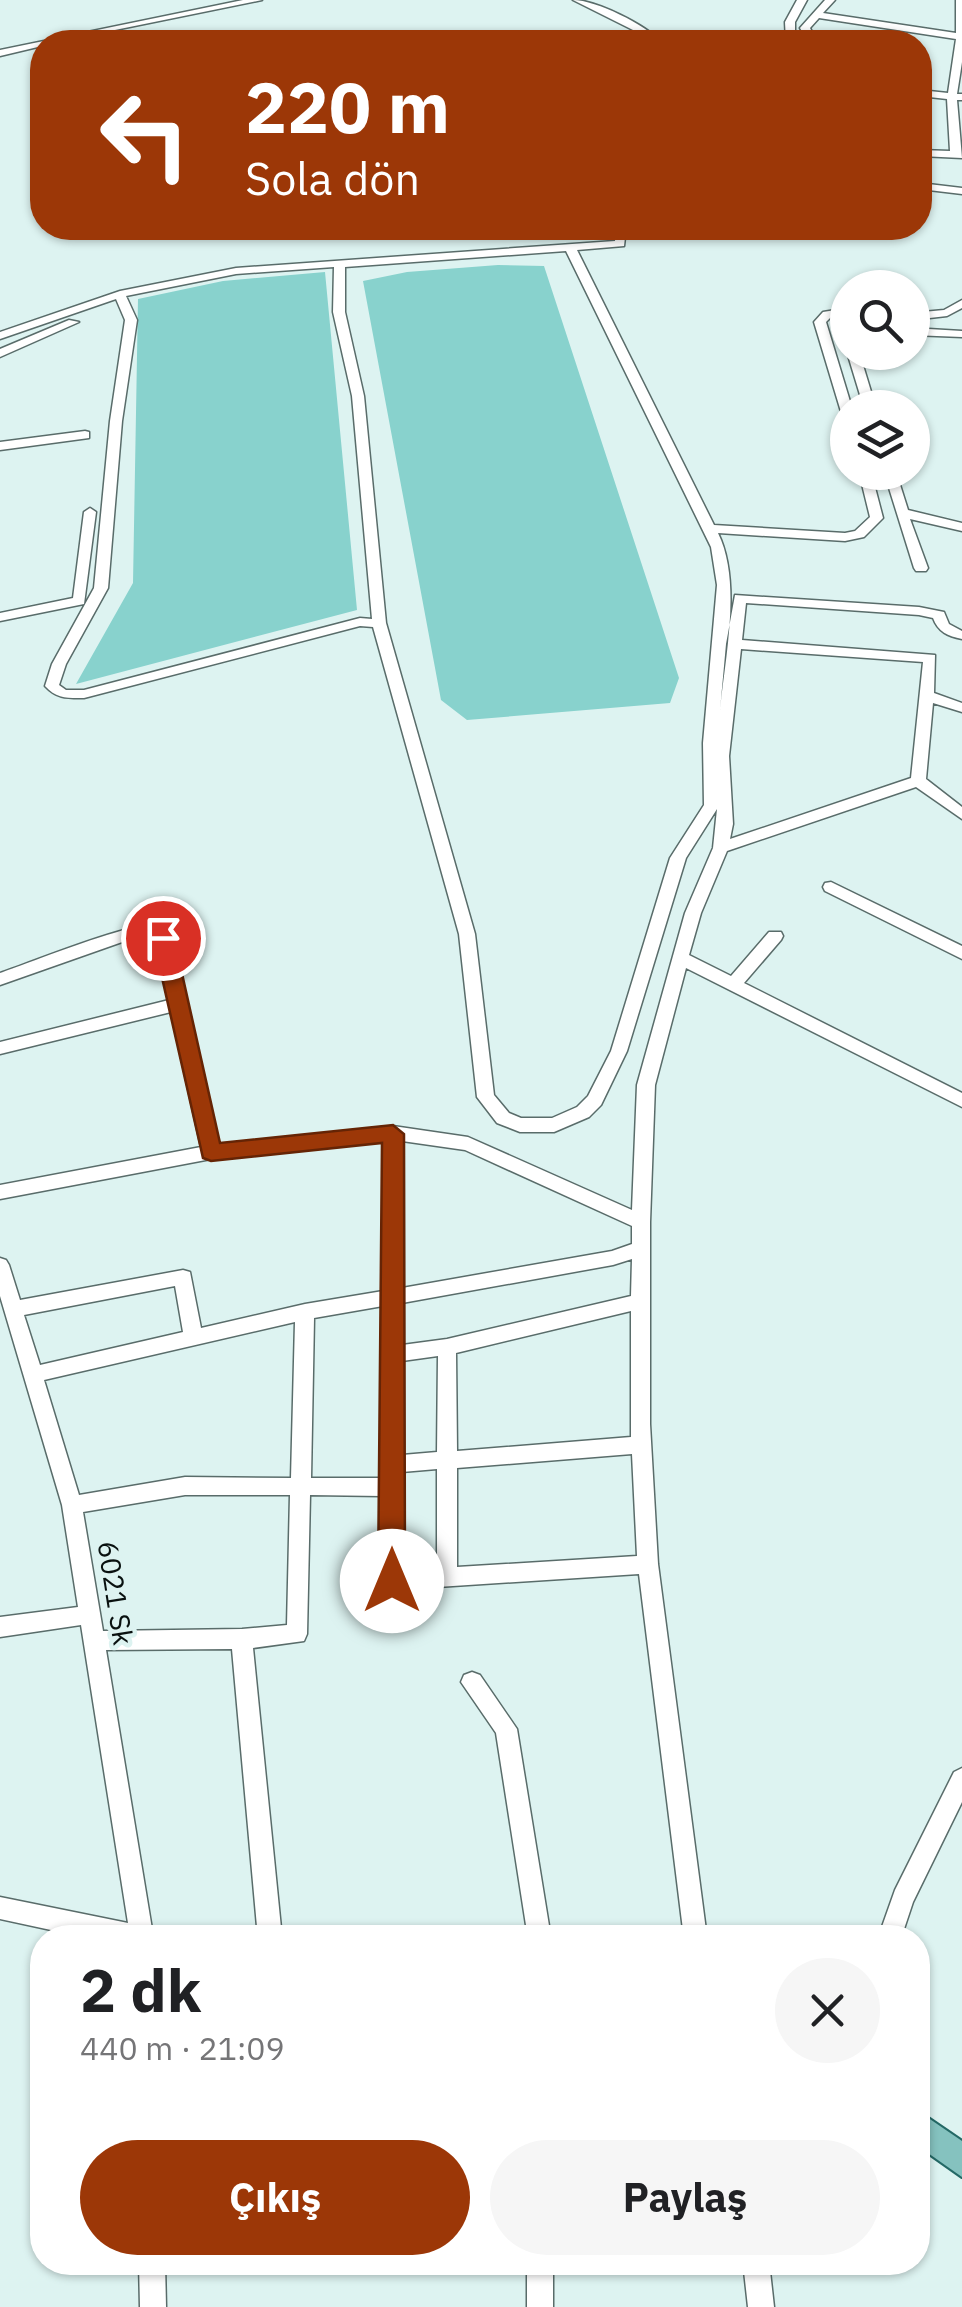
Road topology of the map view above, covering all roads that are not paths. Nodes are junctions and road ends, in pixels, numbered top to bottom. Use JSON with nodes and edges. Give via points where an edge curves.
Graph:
{"nodes":[{"id":1,"x":257,"y":0,"type":"edge"},
{"id":2,"x":578,"y":0,"type":"edge"},
{"id":3,"x":802,"y":0,"type":"edge"},
{"id":4,"x":830,"y":0,"type":"edge"},
{"id":5,"x":960,"y":0,"type":"edge"},
{"id":6,"x":817,"y":15,"type":"junction"},
{"id":7,"x":108,"y":30,"type":"edge"},
{"id":8,"x":640,"y":30,"type":"edge"},
{"id":9,"x":790,"y":30,"type":"edge"},
{"id":10,"x":806,"y":30,"type":"edge"},
{"id":11,"x":921,"y":30,"type":"edge"},
{"id":12,"x":932,"y":32,"type":"edge"},
{"id":13,"x":962,"y":36,"type":"edge"},
{"id":14,"x":30,"y":46,"type":"edge"},
{"id":15,"x":0,"y":52,"type":"edge"},
{"id":16,"x":932,"y":94,"type":"edge"},
{"id":17,"x":957,"y":97,"type":"edge"},
{"id":18,"x":932,"y":154,"type":"edge"},
{"id":19,"x":958,"y":155,"type":"edge"},
{"id":20,"x":932,"y":182,"type":"edge"},
{"id":21,"x":962,"y":183,"type":"edge"},
{"id":22,"x":932,"y":185,"type":"edge"},
{"id":23,"x":962,"y":191,"type":"edge"},
{"id":24,"x":620,"y":240,"type":"edge"},
{"id":25,"x":570,"y":248,"type":"junction"},
{"id":26,"x":340,"y":262,"type":"junction"},
{"id":27,"x":120,"y":295,"type":"junction"},
{"id":28,"x":962,"y":303,"type":"edge"},
{"id":29,"x":830,"y":314,"type":"edge"},
{"id":30,"x":930,"y":315,"type":"edge"},
{"id":31,"x":79,"y":320,"type":"dead end"},
{"id":32,"x":930,"y":332,"type":"edge"},
{"id":33,"x":962,"y":334,"type":"edge"},
{"id":34,"x":0,"y":336,"type":"edge"},
{"id":35,"x":0,"y":352,"type":"edge"},
{"id":36,"x":830,"y":355,"type":"edge"},
{"id":37,"x":85,"y":435,"type":"dead end"},
{"id":38,"x":0,"y":446,"type":"edge"},
{"id":39,"x":870,"y":490,"type":"edge"},
{"id":40,"x":895,"y":490,"type":"edge"},
{"id":41,"x":90,"y":512,"type":"dead end"},
{"id":42,"x":902,"y":513,"type":"junction"},
{"id":43,"x":962,"y":527,"type":"edge"},
{"id":44,"x":708,"y":529,"type":"junction"},
{"id":45,"x":921,"y":568,"type":"dead end"},
{"id":46,"x":0,"y":617,"type":"edge"},
{"id":47,"x":378,"y":623,"type":"junction"},
{"id":48,"x":962,"y":635,"type":"edge"},
{"id":49,"x":733,"y":644,"type":"junction"},
{"id":50,"x":928,"y":696,"type":"junction"},
{"id":51,"x":962,"y":708,"type":"edge"},
{"id":52,"x":918,"y":780,"type":"junction"},
{"id":53,"x":962,"y":814,"type":"edge"},
{"id":54,"x":720,"y":848,"type":"junction"},
{"id":55,"x":831,"y":887,"type":"dead end"},
{"id":56,"x":775,"y":936,"type":"dead end"},
{"id":57,"x":962,"y":954,"type":"edge"},
{"id":58,"x":681,"y":958,"type":"junction"},
{"id":59,"x":0,"y":979,"type":"edge"},
{"id":60,"x":734,"y":983,"type":"junction"},
{"id":61,"x":178,"y":1004,"type":"junction"},
{"id":62,"x":0,"y":1048,"type":"edge"},
{"id":63,"x":962,"y":1100,"type":"edge"},
{"id":64,"x":393,"y":1134,"type":"junction"},
{"id":65,"x":211,"y":1152,"type":"junction"},
{"id":66,"x":0,"y":1192,"type":"edge"},
{"id":67,"x":641,"y":1222,"type":"junction"},
{"id":68,"x":640,"y":1248,"type":"junction"},
{"id":69,"x":0,"y":1264,"type":"edge"},
{"id":70,"x":392,"y":1296,"type":"junction"},
{"id":71,"x":639,"y":1302,"type":"junction"},
{"id":72,"x":14,"y":1309,"type":"junction"},
{"id":73,"x":304,"y":1312,"type":"junction"},
{"id":74,"x":193,"y":1335,"type":"junction"},
{"id":75,"x":448,"y":1347,"type":"junction"},
{"id":76,"x":394,"y":1354,"type":"junction"},
{"id":77,"x":35,"y":1374,"type":"junction"},
{"id":78,"x":640,"y":1445,"type":"junction"},
{"id":79,"x":450,"y":1461,"type":"junction"},
{"id":80,"x":394,"y":1464,"type":"junction"},
{"id":81,"x":300,"y":1487,"type":"junction"},
{"id":82,"x":392,"y":1487,"type":"junction"},
{"id":83,"x":72,"y":1504,"type":"junction"},
{"id":84,"x":648,"y":1564,"type":"junction"},
{"id":85,"x":447,"y":1579,"type":"junction"},
{"id":86,"x":88,"y":1615,"type":"junction"},
{"id":87,"x":0,"y":1627,"type":"edge"},
{"id":88,"x":242,"y":1639,"type":"junction"},
{"id":89,"x":92,"y":1640,"type":"junction"},
{"id":90,"x":472,"y":1682,"type":"dead end"},
{"id":91,"x":962,"y":1778,"type":"edge"},
{"id":92,"x":957,"y":1807,"type":"edge"},
{"id":93,"x":0,"y":1908,"type":"edge"},
{"id":94,"x":84,"y":1925,"type":"edge"},
{"id":95,"x":142,"y":1925,"type":"edge"},
{"id":96,"x":269,"y":1925,"type":"edge"},
{"id":97,"x":538,"y":1925,"type":"edge"},
{"id":98,"x":694,"y":1925,"type":"edge"},
{"id":99,"x":894,"y":1925,"type":"edge"},
{"id":100,"x":930,"y":2136,"type":"edge"},
{"id":101,"x":962,"y":2161,"type":"edge"},
{"id":102,"x":152,"y":2275,"type":"edge"},
{"id":103,"x":540,"y":2275,"type":"edge"},
{"id":104,"x":758,"y":2275,"type":"edge"},
{"id":105,"x":153,"y":2307,"type":"edge"},
{"id":106,"x":540,"y":2307,"type":"edge"},
{"id":107,"x":762,"y":2307,"type":"edge"}],
"edges":[{"from":1,"to":7,"type":"street"},
{"from":2,"to":8,"type":"street"},
{"from":3,"to":9,"type":"street"},
{"from":4,"to":6,"type":"street"},
{"from":5,"to":13,"type":"street"},
{"from":6,"to":10,"type":"street"},
{"from":6,"to":11,"type":"street"},
{"from":12,"to":13,"type":"street"},
{"from":13,"to":17,"type":"street"},
{"from":14,"to":15,"type":"street"},
{"from":16,"to":17,"type":"street"},
{"from":17,"to":19,"type":"street"},
{"from":18,"to":19,"type":"street"},
{"from":20,"to":21,"type":"street"},
{"from":22,"to":23,"type":"street"},
{"from":24,"to":25,"type":"street"},
{"from":25,"to":26,"type":"street"},
{"from":25,"to":44,"type":"street"},
{"from":26,"to":27,"type":"street","via":[[236,270]]},
{"from":26,"to":47,"type":"street","via":[[339,312],[358,396]]},
{"from":27,"to":34,"type":"street"},
{"from":27,"to":47,"type":"street","via":[[131,320],[101,588],[52,677],[55,690],[84,694],[360,622]]},
{"from":28,"to":30,"type":"street"},
{"from":29,"to":36,"type":"street","via":[[820,322]]},
{"from":31,"to":35,"type":"street"},
{"from":32,"to":33,"type":"street"},
{"from":37,"to":38,"type":"street"},
{"from":39,"to":44,"type":"street","via":[[877,518],[859,534]]},
{"from":40,"to":42,"type":"street"},
{"from":41,"to":46,"type":"street","via":[[79,600]]},
{"from":42,"to":43,"type":"street"},
{"from":42,"to":45,"type":"street"},
{"from":44,"to":47,"type":"street","via":[[721,555],[724,585],[710,743],[712,805],[678,858],[619,1051],[595,1100],[554,1125],[520,1125],[486,1097],[467,934]]},
{"from":48,"to":49,"type":"street","via":[[941,624],[939,615],[919,611],[740,598]]},
{"from":49,"to":50,"type":"street","via":[[930,658]]},
{"from":49,"to":54,"type":"street"},
{"from":50,"to":51,"type":"street"},
{"from":50,"to":52,"type":"street"},
{"from":52,"to":53,"type":"street"},
{"from":52,"to":54,"type":"street"},
{"from":54,"to":58,"type":"street"},
{"from":55,"to":57,"type":"street"},
{"from":56,"to":60,"type":"street"},
{"from":58,"to":60,"type":"street"},
{"from":58,"to":67,"type":"street","via":[[646,1085]]},
{"from":59,"to":61,"type":"street","via":[[149,930],[163,938]]},
{"from":60,"to":63,"type":"street"},
{"from":61,"to":62,"type":"street"},
{"from":61,"to":65,"type":"street"},
{"from":64,"to":65,"type":"street"},
{"from":64,"to":67,"type":"street","via":[[468,1144]]},
{"from":64,"to":70,"type":"street"},
{"from":65,"to":66,"type":"street"},
{"from":67,"to":68,"type":"street"},
{"from":68,"to":70,"type":"street"},
{"from":68,"to":71,"type":"street"},
{"from":69,"to":72,"type":"street","name":"6021 Sk"},
{"from":70,"to":73,"type":"street"},
{"from":70,"to":76,"type":"street"},
{"from":71,"to":75,"type":"street"},
{"from":71,"to":78,"type":"street"},
{"from":72,"to":74,"type":"street","via":[[183,1277]]},
{"from":72,"to":77,"type":"street","name":"6021 Sk"},
{"from":73,"to":74,"type":"street"},
{"from":73,"to":81,"type":"street"},
{"from":74,"to":77,"type":"street"},
{"from":75,"to":76,"type":"street"},
{"from":75,"to":79,"type":"street"},
{"from":76,"to":80,"type":"street"},
{"from":77,"to":83,"type":"street","name":"6021 Sk"},
{"from":78,"to":79,"type":"street"},
{"from":78,"to":84,"type":"street"},
{"from":79,"to":80,"type":"street"},
{"from":79,"to":85,"type":"street"},
{"from":80,"to":82,"type":"street"},
{"from":81,"to":82,"type":"street"},
{"from":81,"to":83,"type":"street","via":[[185,1486]]},
{"from":81,"to":88,"type":"street","via":[[297,1634]]},
{"from":82,"to":85,"type":"street","via":[[392,1581]]},
{"from":83,"to":86,"type":"street","name":"6021 Sk"},
{"from":84,"to":85,"type":"street"},
{"from":84,"to":98,"type":"street"},
{"from":86,"to":87,"type":"street"},
{"from":86,"to":89,"type":"street","name":"6021 Sk"},
{"from":88,"to":89,"type":"street"},
{"from":88,"to":96,"type":"street"},
{"from":89,"to":95,"type":"street","name":"6021 Sk"},
{"from":90,"to":97,"type":"street","via":[[506,1729]]},
{"from":91,"to":92,"type":"street"},
{"from":92,"to":99,"type":"street"},
{"from":93,"to":94,"type":"street"},
{"from":100,"to":101,"type":"main road"},
{"from":102,"to":105,"type":"street"},
{"from":103,"to":106,"type":"street"},
{"from":104,"to":107,"type":"street"}]}
